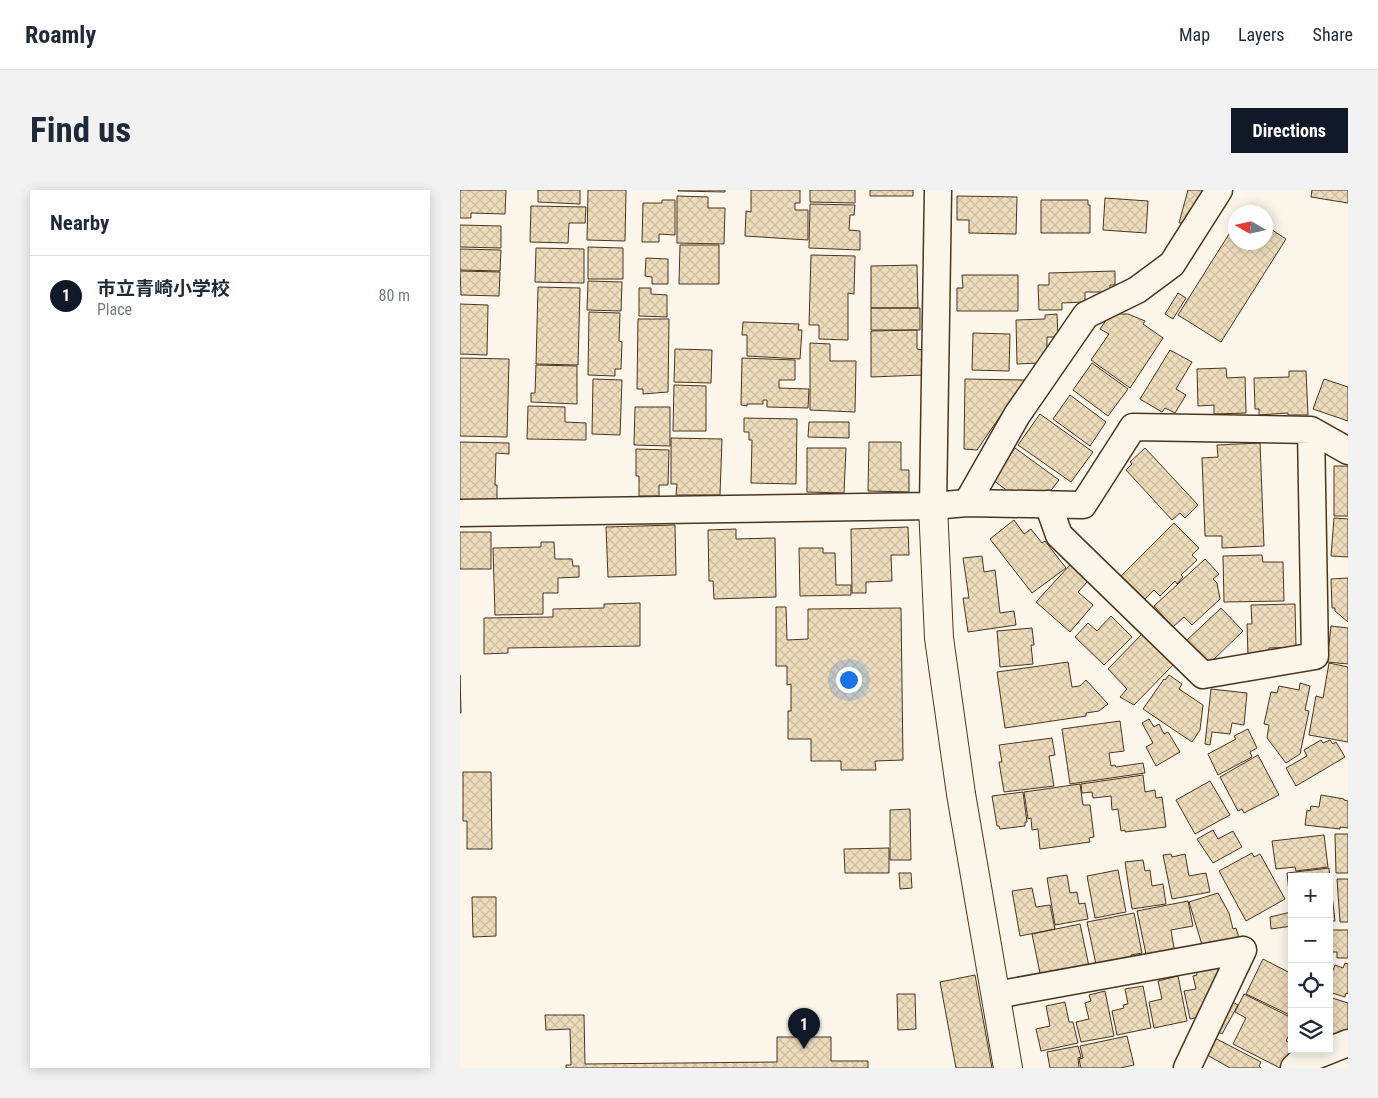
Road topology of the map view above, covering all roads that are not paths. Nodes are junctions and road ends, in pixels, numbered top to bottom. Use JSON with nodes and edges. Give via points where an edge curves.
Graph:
{"nodes":[{"id":1,"x":938,"y":190,"type":"edge"},
{"id":2,"x":1219,"y":190,"type":"edge"},
{"id":3,"x":1311,"y":430,"type":"junction"},
{"id":4,"x":1348,"y":451,"type":"edge"},
{"id":5,"x":967,"y":503,"type":"junction"},
{"id":6,"x":1048,"y":504,"type":"junction"},
{"id":7,"x":933,"y":506,"type":"junction"},
{"id":8,"x":460,"y":513,"type":"edge"},
{"id":9,"x":996,"y":995,"type":"junction"},
{"id":10,"x":1348,"y":1043,"type":"edge"},
{"id":11,"x":1008,"y":1068,"type":"edge"},
{"id":12,"x":1187,"y":1068,"type":"edge"},
{"id":13,"x":1294,"y":1068,"type":"edge"}],
"edges":[{"from":1,"to":7,"type":"street"},
{"from":2,"to":5,"type":"street","via":[[1172,264],[1137,290],[1086,315],[1017,414]]},
{"from":3,"to":4,"type":"street"},
{"from":3,"to":6,"type":"street","via":[[1133,427],[1083,505]]},
{"from":3,"to":6,"type":"street","via":[[1315,656],[1203,675],[1059,535]]},
{"from":5,"to":6,"type":"street"},
{"from":5,"to":7,"type":"street"},
{"from":7,"to":8,"type":"street"},
{"from":7,"to":9,"type":"street","via":[[939,638],[961,794]]},
{"from":9,"to":11,"type":"street"},
{"from":9,"to":12,"type":"street","via":[[1243,950]]},
{"from":10,"to":13,"type":"street","via":[[1300,1062]]}]}
